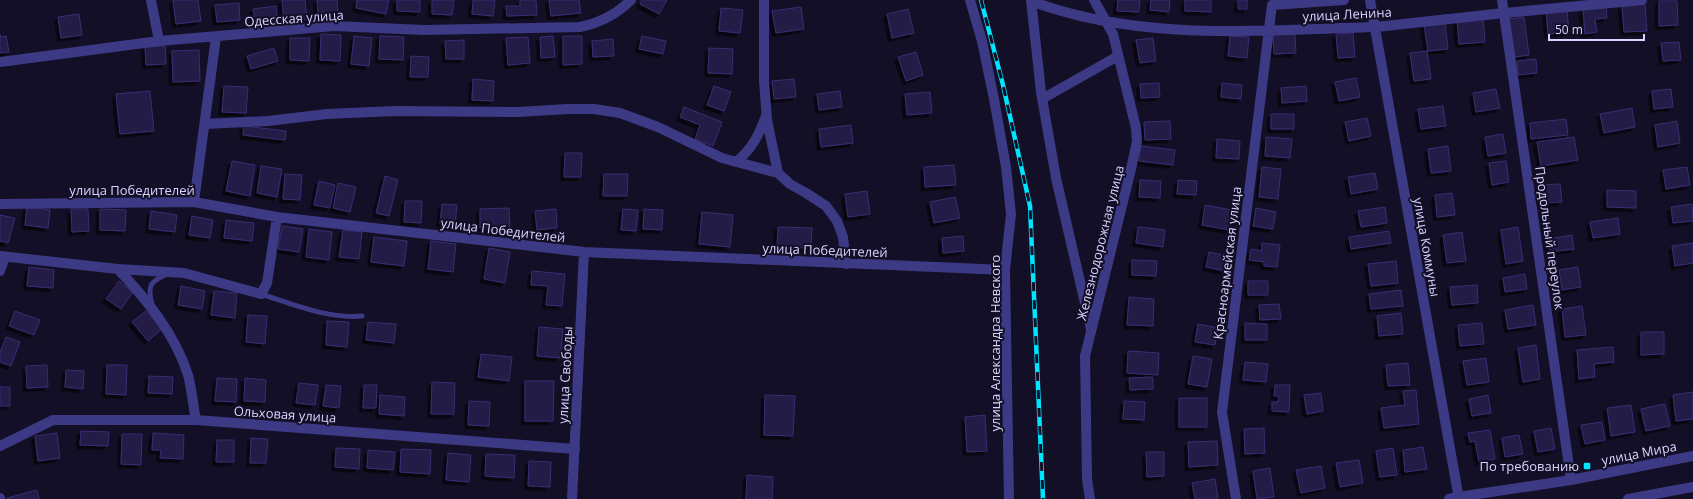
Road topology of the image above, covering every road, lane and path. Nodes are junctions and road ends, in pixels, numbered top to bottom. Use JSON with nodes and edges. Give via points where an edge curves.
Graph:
{"nodes":[{"id":1,"x":151,"y":0,"type":"edge"},
{"id":2,"x":631,"y":0,"type":"edge"},
{"id":3,"x":764,"y":0,"type":"edge"},
{"id":4,"x":970,"y":0,"type":"edge"},
{"id":5,"x":1031,"y":0,"type":"edge"},
{"id":6,"x":1094,"y":0,"type":"edge"},
{"id":7,"x":1344,"y":0,"type":"edge"},
{"id":8,"x":1370,"y":0,"type":"edge"},
{"id":9,"x":1502,"y":0,"type":"edge"},
{"id":10,"x":1642,"y":0,"type":"edge"},
{"id":11,"x":1504,"y":13,"type":"junction"},
{"id":12,"x":1105,"y":21,"type":"junction"},
{"id":13,"x":1376,"y":27,"type":"junction"},
{"id":14,"x":1269,"y":30,"type":"junction"},
{"id":15,"x":216,"y":37,"type":"junction"},
{"id":16,"x":159,"y":41,"type":"junction"},
{"id":17,"x":1118,"y":56,"type":"junction"},
{"id":18,"x":0,"y":62,"type":"edge"},
{"id":19,"x":1042,"y":99,"type":"junction"},
{"id":20,"x":766,"y":114,"type":"junction"},
{"id":21,"x":205,"y":124,"type":"junction"},
{"id":22,"x":736,"y":162,"type":"junction"},
{"id":23,"x":778,"y":173,"type":"junction"},
{"id":24,"x":194,"y":202,"type":"junction"},
{"id":25,"x":0,"y":204,"type":"edge"},
{"id":26,"x":277,"y":217,"type":"junction"},
{"id":27,"x":584,"y":252,"type":"junction"},
{"id":28,"x":3,"y":257,"type":"edge"},
{"id":29,"x":846,"y":264,"type":"junction"},
{"id":30,"x":118,"y":269,"type":"junction"},
{"id":31,"x":1005,"y":270,"type":"junction"},
{"id":32,"x":0,"y":271,"type":"edge"},
{"id":33,"x":172,"y":272,"type":"junction"},
{"id":34,"x":260,"y":294,"type":"junction"},
{"id":35,"x":154,"y":309,"type":"junction"},
{"id":36,"x":362,"y":316,"type":"dead end"},
{"id":37,"x":1091,"y":331,"type":"junction"},
{"id":38,"x":196,"y":420,"type":"junction"},
{"id":39,"x":0,"y":446,"type":"edge"},
{"id":40,"x":574,"y":449,"type":"junction"},
{"id":41,"x":1693,"y":456,"type":"edge"},
{"id":42,"x":1571,"y":480,"type":"junction"},
{"id":43,"x":1693,"y":487,"type":"edge"},
{"id":44,"x":1455,"y":498,"type":"edge"},
{"id":45,"x":572,"y":499,"type":"edge"},
{"id":46,"x":1009,"y":499,"type":"edge"},
{"id":47,"x":1090,"y":499,"type":"edge"},
{"id":48,"x":1236,"y":499,"type":"edge"},
{"id":49,"x":1628,"y":499,"type":"edge"}],
"edges":[{"from":1,"to":16,"type":"street"},
{"from":2,"to":15,"type":"street","name":"Одесская улица","via":[[626,6],[595,24],[580,26],[424,30],[334,26]]},
{"from":3,"to":20,"type":"street"},
{"from":4,"to":31,"type":"street","name":"улица Александра Невского","via":[[982,41],[1006,167],[1011,214]]},
{"from":5,"to":12,"type":"street","name":"улица Ленина","via":[[1052,9]]},
{"from":5,"to":19,"type":"street"},
{"from":6,"to":12,"type":"street","name":"Железнодорожная улица"},
{"from":7,"to":14,"type":"street","name":"улица Ленина","via":[[1272,5]]},
{"from":8,"to":13,"type":"street","name":"улица Коммуны"},
{"from":9,"to":11,"type":"street","name":"Продольный переулок"},
{"from":10,"to":11,"type":"street","name":"улица Ленина"},
{"from":11,"to":13,"type":"street","name":"улица Ленина"},
{"from":11,"to":42,"type":"street","name":"Продольный переулок"},
{"from":12,"to":14,"type":"street","name":"улица Ленина","via":[[1138,27],[1219,31]]},
{"from":12,"to":17,"type":"street","name":"Железнодорожная улица","via":[[1113,34]]},
{"from":13,"to":14,"type":"street","name":"улица Ленина"},
{"from":13,"to":44,"type":"street","name":"улица Коммуны"},
{"from":14,"to":48,"type":"street","name":"Красноармейская улица","via":[[1222,412]]},
{"from":15,"to":16,"type":"street","name":"Одесская улица"},
{"from":15,"to":21,"type":"street"},
{"from":16,"to":18,"type":"street","name":"Одесская улица"},
{"from":17,"to":19,"type":"street"},
{"from":17,"to":37,"type":"street","name":"Железнодорожная улица","via":[[1137,141]]},
{"from":19,"to":37,"type":"street","via":[[1056,178]]},
{"from":20,"to":22,"type":"street","via":[[754,145]]},
{"from":20,"to":23,"type":"street"},
{"from":21,"to":22,"type":"street","via":[[358,112],[518,112],[594,109],[627,116],[658,127],[722,158]]},
{"from":21,"to":24,"type":"street"},
{"from":22,"to":23,"type":"street"},
{"from":23,"to":29,"type":"street","via":[[790,184],[826,206],[837,221],[843,237]]},
{"from":24,"to":25,"type":"street","name":"улица Победителей"},
{"from":24,"to":26,"type":"street","name":"улица Победителей"},
{"from":26,"to":27,"type":"street","name":"улица Победителей"},
{"from":26,"to":34,"type":"street","via":[[267,283]]},
{"from":27,"to":29,"type":"street","name":"улица Победителей"},
{"from":27,"to":40,"type":"street","name":"улица Свободы"},
{"from":28,"to":30,"type":"street"},
{"from":28,"to":32,"type":"street"},
{"from":29,"to":31,"type":"street","name":"улица Победителей"},
{"from":30,"to":33,"type":"street"},
{"from":30,"to":35,"type":"street"},
{"from":31,"to":46,"type":"street","name":"улица Александра Невского"},
{"from":33,"to":34,"type":"street"},
{"from":33,"to":35,"type":"lane","via":[[157,278],[151,284]]},
{"from":34,"to":36,"type":"lane","via":[[330,314]]},
{"from":35,"to":38,"type":"street","via":[[179,352],[188,377]]},
{"from":37,"to":47,"type":"street","name":"Железнодорожная улица","via":[[1085,356],[1087,479]]},
{"from":38,"to":39,"type":"street","name":"Ольховая улица","via":[[53,420]]},
{"from":38,"to":40,"type":"street","name":"Ольховая улица"},
{"from":40,"to":45,"type":"street","name":"улица Свободы"},
{"from":41,"to":42,"type":"street","name":"улица Мира"},
{"from":42,"to":44,"type":"street","name":"улица Мира"},
{"from":43,"to":49,"type":"street"}]}
